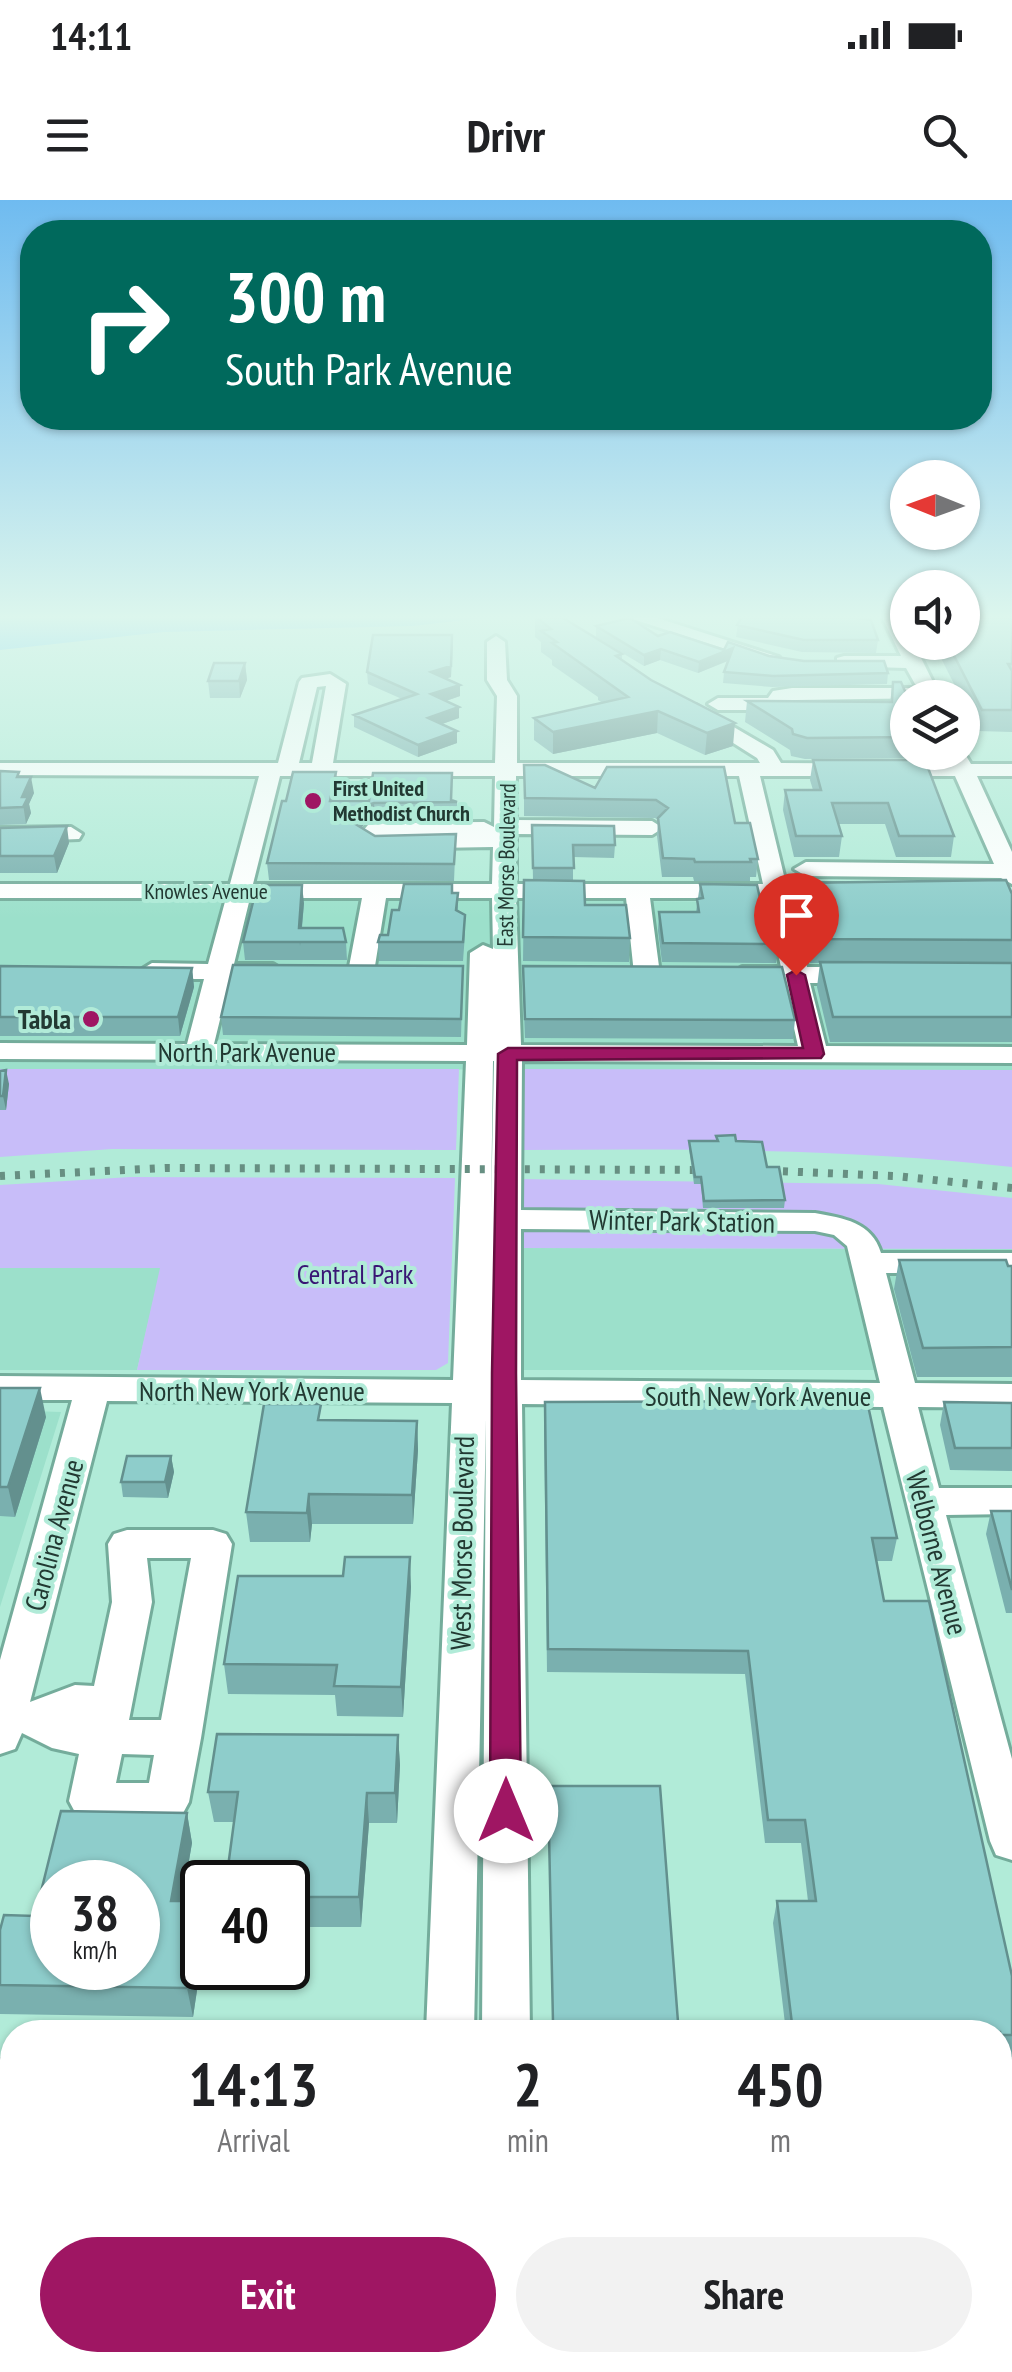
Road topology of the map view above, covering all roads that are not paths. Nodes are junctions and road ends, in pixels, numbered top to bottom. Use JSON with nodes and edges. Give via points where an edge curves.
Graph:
{"nodes":[{"id":1,"x":297,"y":716,"type":"edge"},
{"id":2,"x":330,"y":716,"type":"edge"},
{"id":3,"x":504,"y":716,"type":"edge"},
{"id":4,"x":705,"y":716,"type":"edge"},
{"id":5,"x":890,"y":764,"type":"edge"},
{"id":6,"x":980,"y":765,"type":"edge"},
{"id":7,"x":0,"y":769,"type":"edge"},
{"id":8,"x":279,"y":770,"type":"junction"},
{"id":9,"x":321,"y":770,"type":"junction"},
{"id":10,"x":748,"y":770,"type":"junction"},
{"id":11,"x":774,"y":770,"type":"junction"},
{"id":12,"x":963,"y":770,"type":"edge"},
{"id":13,"x":1012,"y":770,"type":"edge"},
{"id":14,"x":496,"y":771,"type":"junction"},
{"id":15,"x":1012,"y":814,"type":"edge"},
{"id":16,"x":983,"y":815,"type":"junction"},
{"id":17,"x":652,"y":828,"type":"dead end"},
{"id":18,"x":492,"y":833,"type":"junction"},
{"id":19,"x":0,"y":834,"type":"edge"},
{"id":20,"x":71,"y":834,"type":"edge"},
{"id":21,"x":774,"y":880,"type":"junction"},
{"id":22,"x":1011,"y":880,"type":"edge"},
{"id":23,"x":375,"y":890,"type":"junction"},
{"id":24,"x":494,"y":890,"type":"junction"},
{"id":25,"x":637,"y":890,"type":"junction"},
{"id":26,"x":5,"y":891,"type":"edge"},
{"id":27,"x":240,"y":891,"type":"junction"},
{"id":28,"x":0,"y":914,"type":"edge"},
{"id":29,"x":119,"y":971,"type":"edge"},
{"id":30,"x":218,"y":972,"type":"junction"},
{"id":31,"x":307,"y":972,"type":"edge"},
{"id":32,"x":396,"y":972,"type":"edge"},
{"id":33,"x":448,"y":972,"type":"edge"},
{"id":34,"x":493,"y":973,"type":"junction"},
{"id":35,"x":540,"y":973,"type":"edge"},
{"id":36,"x":648,"y":974,"type":"edge"},
{"id":37,"x":722,"y":974,"type":"edge"},
{"id":38,"x":796,"y":975,"type":"junction"},
{"id":39,"x":894,"y":976,"type":"edge"},
{"id":40,"x":0,"y":1052,"type":"edge"},
{"id":41,"x":198,"y":1052,"type":"junction"},
{"id":42,"x":494,"y":1054,"type":"junction"},
{"id":43,"x":814,"y":1054,"type":"junction"},
{"id":44,"x":1012,"y":1056,"type":"edge"},
{"id":45,"x":490,"y":1219,"type":"junction"},
{"id":46,"x":867,"y":1263,"type":"junction"},
{"id":47,"x":1012,"y":1263,"type":"edge"},
{"id":48,"x":0,"y":1388,"type":"edge"},
{"id":49,"x":92,"y":1390,"type":"junction"},
{"id":50,"x":486,"y":1391,"type":"junction"},
{"id":51,"x":898,"y":1396,"type":"junction"},
{"id":52,"x":1012,"y":1396,"type":"edge"},
{"id":53,"x":1012,"y":1500,"type":"edge"},
{"id":54,"x":924,"y":1502,"type":"junction"},
{"id":55,"x":106,"y":1720,"type":"junction"},
{"id":56,"x":13,"y":1725,"type":"edge"},
{"id":57,"x":180,"y":1738,"type":"junction"},
{"id":58,"x":1012,"y":1841,"type":"edge"},
{"id":59,"x":451,"y":2020,"type":"edge"},
{"id":60,"x":506,"y":2020,"type":"edge"}],
"edges":[{"from":1,"to":8,"type":"street"},
{"from":2,"to":9,"type":"street"},
{"from":3,"to":14,"type":"street","name":"East Morse Boulevard"},
{"from":4,"to":11,"type":"street","via":[[759,750]]},
{"from":5,"to":11,"type":"street"},
{"from":6,"to":13,"type":"street"},
{"from":7,"to":8,"type":"street"},
{"from":8,"to":9,"type":"street"},
{"from":8,"to":27,"type":"street"},
{"from":9,"to":14,"type":"street"},
{"from":10,"to":11,"type":"street"},
{"from":10,"to":14,"type":"street"},
{"from":10,"to":21,"type":"street"},
{"from":12,"to":16,"type":"street"},
{"from":14,"to":18,"type":"street","name":"East Morse Boulevard"},
{"from":15,"to":16,"type":"street"},
{"from":16,"to":22,"type":"street"},
{"from":17,"to":18,"type":"street"},
{"from":18,"to":24,"type":"street","name":"East Morse Boulevard"},
{"from":19,"to":20,"type":"street"},
{"from":21,"to":22,"type":"street","name":"Knowles Avenue"},
{"from":21,"to":25,"type":"street","name":"Knowles Avenue"},
{"from":21,"to":38,"type":"street"},
{"from":23,"to":24,"type":"street","name":"Knowles Avenue"},
{"from":23,"to":27,"type":"street","name":"Knowles Avenue"},
{"from":23,"to":32,"type":"street","via":[[352,972]]},
{"from":24,"to":25,"type":"street","name":"Knowles Avenue"},
{"from":24,"to":34,"type":"street","name":"East Morse Boulevard"},
{"from":25,"to":36,"type":"street"},
{"from":26,"to":27,"type":"street","name":"Knowles Avenue"},
{"from":26,"to":28,"type":"street"},
{"from":27,"to":30,"type":"street"},
{"from":29,"to":30,"type":"street"},
{"from":30,"to":31,"type":"street"},
{"from":30,"to":41,"type":"street"},
{"from":33,"to":34,"type":"street"},
{"from":34,"to":35,"type":"street"},
{"from":34,"to":42,"type":"street","name":"East Morse Boulevard"},
{"from":37,"to":38,"type":"street"},
{"from":38,"to":39,"type":"street"},
{"from":38,"to":43,"type":"street"},
{"from":40,"to":41,"type":"street","name":"North Park Avenue"},
{"from":41,"to":42,"type":"street","name":"North Park Avenue"},
{"from":42,"to":43,"type":"street","name":"North Park Avenue"},
{"from":42,"to":45,"type":"street","name":"West Morse Boulevard"},
{"from":43,"to":44,"type":"street","name":"North Park Avenue"},
{"from":45,"to":46,"type":"street","name":"Winter Park Station","via":[[814,1222],[853,1233]]},
{"from":45,"to":50,"type":"street","name":"West Morse Boulevard"},
{"from":46,"to":47,"type":"street"},
{"from":46,"to":51,"type":"street","name":"Welborne Avenue"},
{"from":48,"to":49,"type":"street","name":"North New York Avenue"},
{"from":49,"to":50,"type":"street","name":"North New York Avenue"},
{"from":49,"to":56,"type":"street","name":"Carolina Avenue"},
{"from":50,"to":51,"type":"street","name":"South New York Avenue"},
{"from":50,"to":59,"type":"street","name":"West Morse Boulevard"},
{"from":50,"to":60,"type":"street","name":"West Morse Boulevard"},
{"from":51,"to":52,"type":"street","name":"South New York Avenue"},
{"from":51,"to":54,"type":"street","name":"Welborne Avenue"},
{"from":53,"to":54,"type":"street"},
{"from":54,"to":58,"type":"street","name":"Welborne Avenue"},
{"from":55,"to":56,"type":"street","via":[[75,1702]]},
{"from":55,"to":57,"type":"street"},
{"from":55,"to":57,"type":"street","via":[[91,1800],[167,1802]]},
{"from":55,"to":57,"type":"street","via":[[132,1602],[127,1544],[212,1544]]}]}
